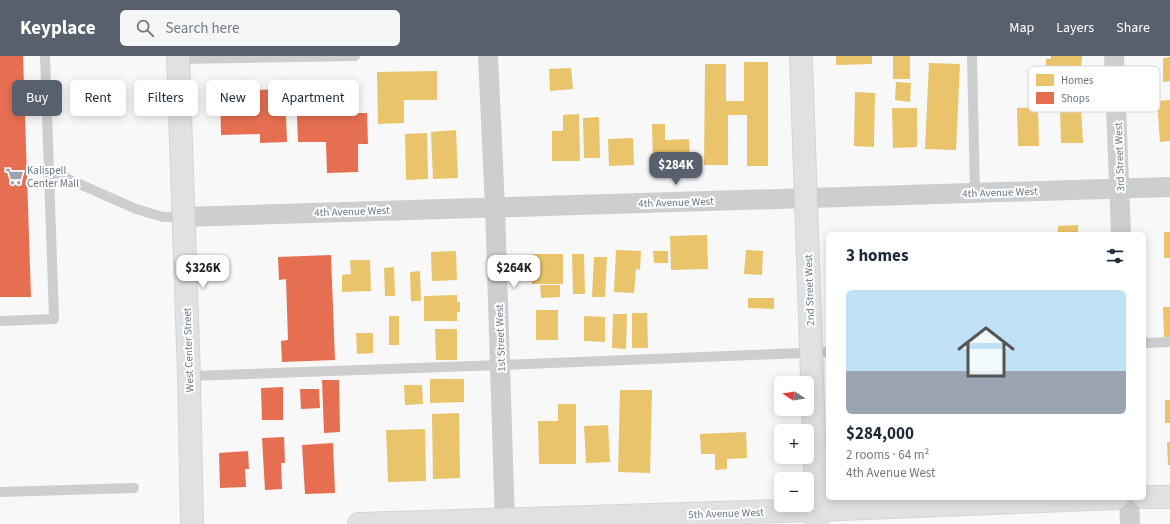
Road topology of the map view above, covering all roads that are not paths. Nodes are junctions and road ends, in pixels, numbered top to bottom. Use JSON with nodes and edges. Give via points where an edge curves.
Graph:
{"nodes":[{"id":1,"x":45,"y":56,"type":"edge"},
{"id":2,"x":355,"y":56,"type":"edge"},
{"id":3,"x":488,"y":56,"type":"edge"},
{"id":4,"x":801,"y":56,"type":"edge"},
{"id":5,"x":972,"y":56,"type":"edge"},
{"id":6,"x":1114,"y":56,"type":"edge"},
{"id":7,"x":178,"y":58,"type":"edge"},
{"id":8,"x":1114,"y":66,"type":"edge"},
{"id":9,"x":1117,"y":112,"type":"edge"},
{"id":10,"x":50,"y":171,"type":"junction"},
{"id":11,"x":1170,"y":188,"type":"edge"},
{"id":12,"x":1120,"y":189,"type":"junction"},
{"id":13,"x":975,"y":193,"type":"junction"},
{"id":14,"x":805,"y":198,"type":"junction"},
{"id":15,"x":495,"y":207,"type":"junction"},
{"id":16,"x":183,"y":217,"type":"junction"},
{"id":17,"x":1121,"y":232,"type":"edge"},
{"id":18,"x":0,"y":321,"type":"edge"},
{"id":19,"x":1170,"y":342,"type":"edge"},
{"id":20,"x":1146,"y":343,"type":"edge"},
{"id":21,"x":820,"y":352,"type":"edge"},
{"id":22,"x":501,"y":365,"type":"junction"},
{"id":23,"x":189,"y":376,"type":"junction"},
{"id":24,"x":134,"y":488,"type":"dead end"},
{"id":25,"x":0,"y":492,"type":"edge"},
{"id":26,"x":1146,"y":497,"type":"edge"},
{"id":27,"x":1170,"y":497,"type":"edge"},
{"id":28,"x":1085,"y":500,"type":"edge"},
{"id":29,"x":1129,"y":500,"type":"edge"},
{"id":30,"x":817,"y":517,"type":"edge"},
{"id":31,"x":505,"y":522,"type":"edge"},
{"id":32,"x":192,"y":524,"type":"edge"},
{"id":33,"x":359,"y":524,"type":"edge"},
{"id":34,"x":1130,"y":524,"type":"edge"}],
"edges":[{"from":1,"to":10,"type":"lane"},
{"from":2,"to":7,"type":"lane"},
{"from":3,"to":15,"type":"street","name":"1st Street West"},
{"from":4,"to":14,"type":"street","name":"2nd Street West"},
{"from":5,"to":13,"type":"lane"},
{"from":6,"to":8,"type":"street","name":"3rd Street West"},
{"from":7,"to":16,"type":"street","name":"West Center Street"},
{"from":9,"to":12,"type":"street","name":"3rd Street West"},
{"from":10,"to":16,"type":"lane","via":[[136,209],[164,217]]},
{"from":10,"to":18,"type":"lane","via":[[54,319]]},
{"from":11,"to":12,"type":"street","name":"4th Avenue West"},
{"from":12,"to":13,"type":"street","name":"4th Avenue West"},
{"from":12,"to":17,"type":"street","name":"3rd Street West"},
{"from":13,"to":14,"type":"street","name":"4th Avenue West"},
{"from":14,"to":15,"type":"street","name":"4th Avenue West"},
{"from":14,"to":21,"type":"street","name":"2nd Street West"},
{"from":15,"to":16,"type":"street","name":"4th Avenue West"},
{"from":15,"to":22,"type":"street","name":"1st Street West"},
{"from":16,"to":23,"type":"street","name":"West Center Street"},
{"from":19,"to":20,"type":"lane"},
{"from":21,"to":22,"type":"lane"},
{"from":21,"to":30,"type":"street","name":"2nd Street West"},
{"from":22,"to":23,"type":"lane"},
{"from":22,"to":31,"type":"street","name":"1st Street West"},
{"from":23,"to":32,"type":"street","name":"West Center Street"},
{"from":24,"to":25,"type":"lane"},
{"from":26,"to":27,"type":"street"},
{"from":28,"to":30,"type":"street","name":"5th Avenue West"},
{"from":29,"to":34,"type":"street"},
{"from":30,"to":31,"type":"street","name":"5th Avenue West"},
{"from":31,"to":33,"type":"street","name":"5th Avenue West"}]}
